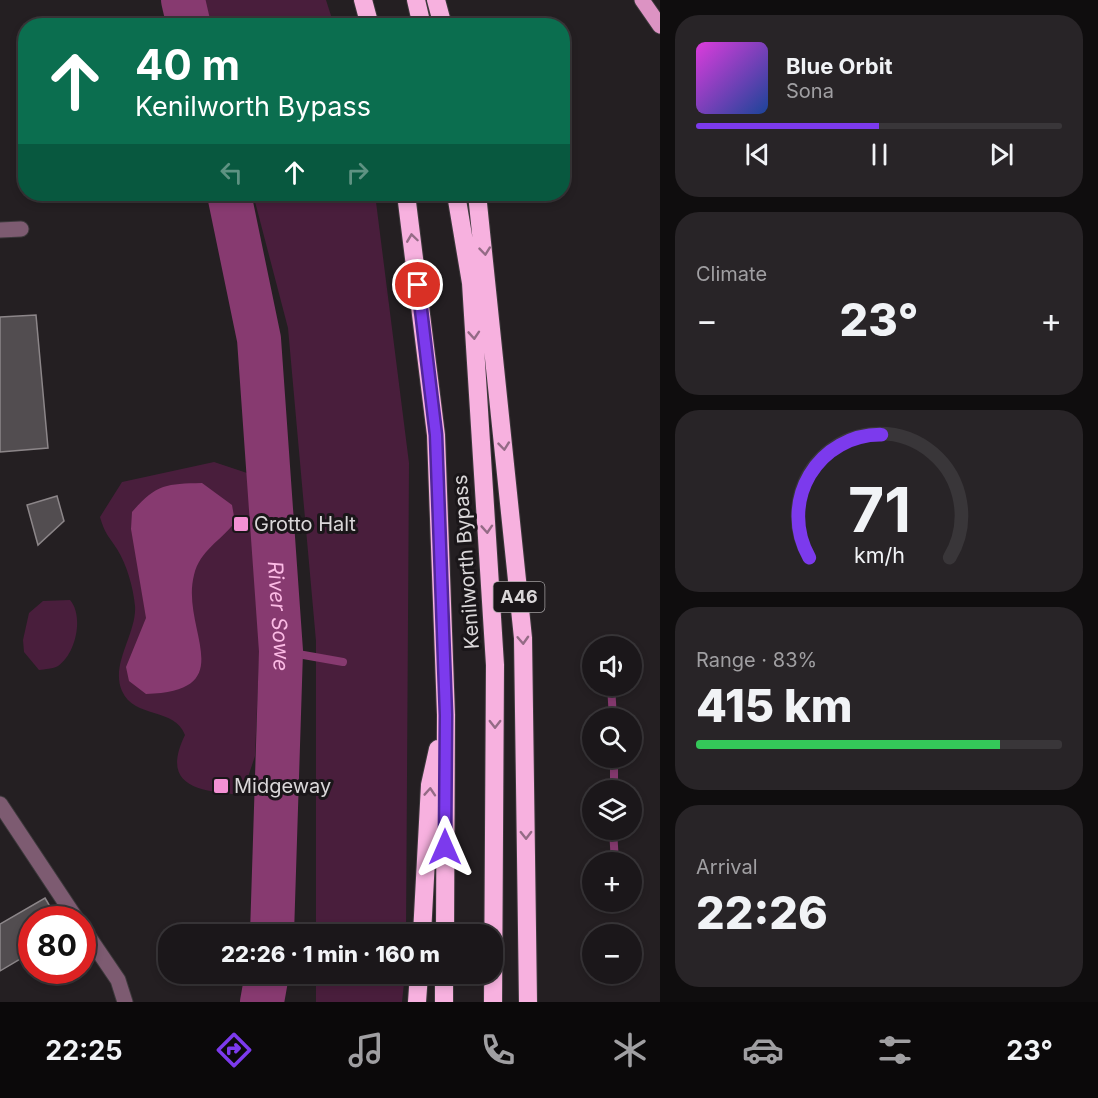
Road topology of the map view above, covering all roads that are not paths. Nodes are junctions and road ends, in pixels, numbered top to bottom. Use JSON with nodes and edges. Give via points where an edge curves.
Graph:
{"nodes":[{"id":1,"x":363,"y":0,"type":"edge"},
{"id":2,"x":416,"y":0,"type":"edge"},
{"id":3,"x":436,"y":0,"type":"edge"},
{"id":4,"x":642,"y":0,"type":"edge"},
{"id":5,"x":368,"y":18,"type":"edge"},
{"id":6,"x":420,"y":18,"type":"edge"},
{"id":7,"x":441,"y":18,"type":"edge"},
{"id":8,"x":660,"y":26,"type":"edge"},
{"id":9,"x":407,"y":201,"type":"edge"},
{"id":10,"x":457,"y":201,"type":"edge"},
{"id":11,"x":478,"y":201,"type":"edge"},
{"id":12,"x":21,"y":229,"type":"dead end"},
{"id":13,"x":0,"y":230,"type":"edge"},
{"id":14,"x":446,"y":715,"type":"junction"},
{"id":15,"x":0,"y":804,"type":"edge"},
{"id":16,"x":68,"y":906,"type":"edge"},
{"id":17,"x":423,"y":924,"type":"edge"},
{"id":18,"x":444,"y":924,"type":"edge"},
{"id":19,"x":494,"y":924,"type":"edge"},
{"id":20,"x":96,"y":948,"type":"edge"},
{"id":21,"x":418,"y":984,"type":"edge"},
{"id":22,"x":444,"y":984,"type":"edge"},
{"id":23,"x":493,"y":984,"type":"edge"},
{"id":24,"x":502,"y":984,"type":"edge"},
{"id":25,"x":125,"y":1002,"type":"edge"},
{"id":26,"x":417,"y":1002,"type":"edge"},
{"id":27,"x":444,"y":1002,"type":"edge"},
{"id":28,"x":493,"y":1002,"type":"edge"},
{"id":29,"x":504,"y":1002,"type":"edge"},
{"id":30,"x":528,"y":1002,"type":"edge"}],
"edges":[{"from":1,"to":5,"type":"highway"},
{"from":2,"to":6,"type":"highway"},
{"from":3,"to":7,"type":"highway"},
{"from":4,"to":8,"type":"main road"},
{"from":14,"to":9,"type":"highway","name":"Kenilworth Bypass","one_way":true,"via":[[436,435]]},
{"from":10,"to":19,"type":"highway","name":"Kenilworth Bypass","number":"A46","one_way":true,"via":[[471,283],[495,665]]},
{"from":11,"to":30,"type":"highway","number":"A46","one_way":true,"via":[[524,638]]},
{"from":12,"to":13,"type":"lane"},
{"from":17,"to":14,"type":"highway","one_way":true,"via":[[430,785]]},
{"from":14,"to":18,"type":"highway"},
{"from":15,"to":16,"type":"lane"},
{"from":20,"to":25,"type":"lane","via":[[118,980]]},
{"from":21,"to":26,"type":"highway"},
{"from":22,"to":27,"type":"highway"},
{"from":23,"to":28,"type":"highway"},
{"from":24,"to":29,"type":"highway","number":"A46"}]}
